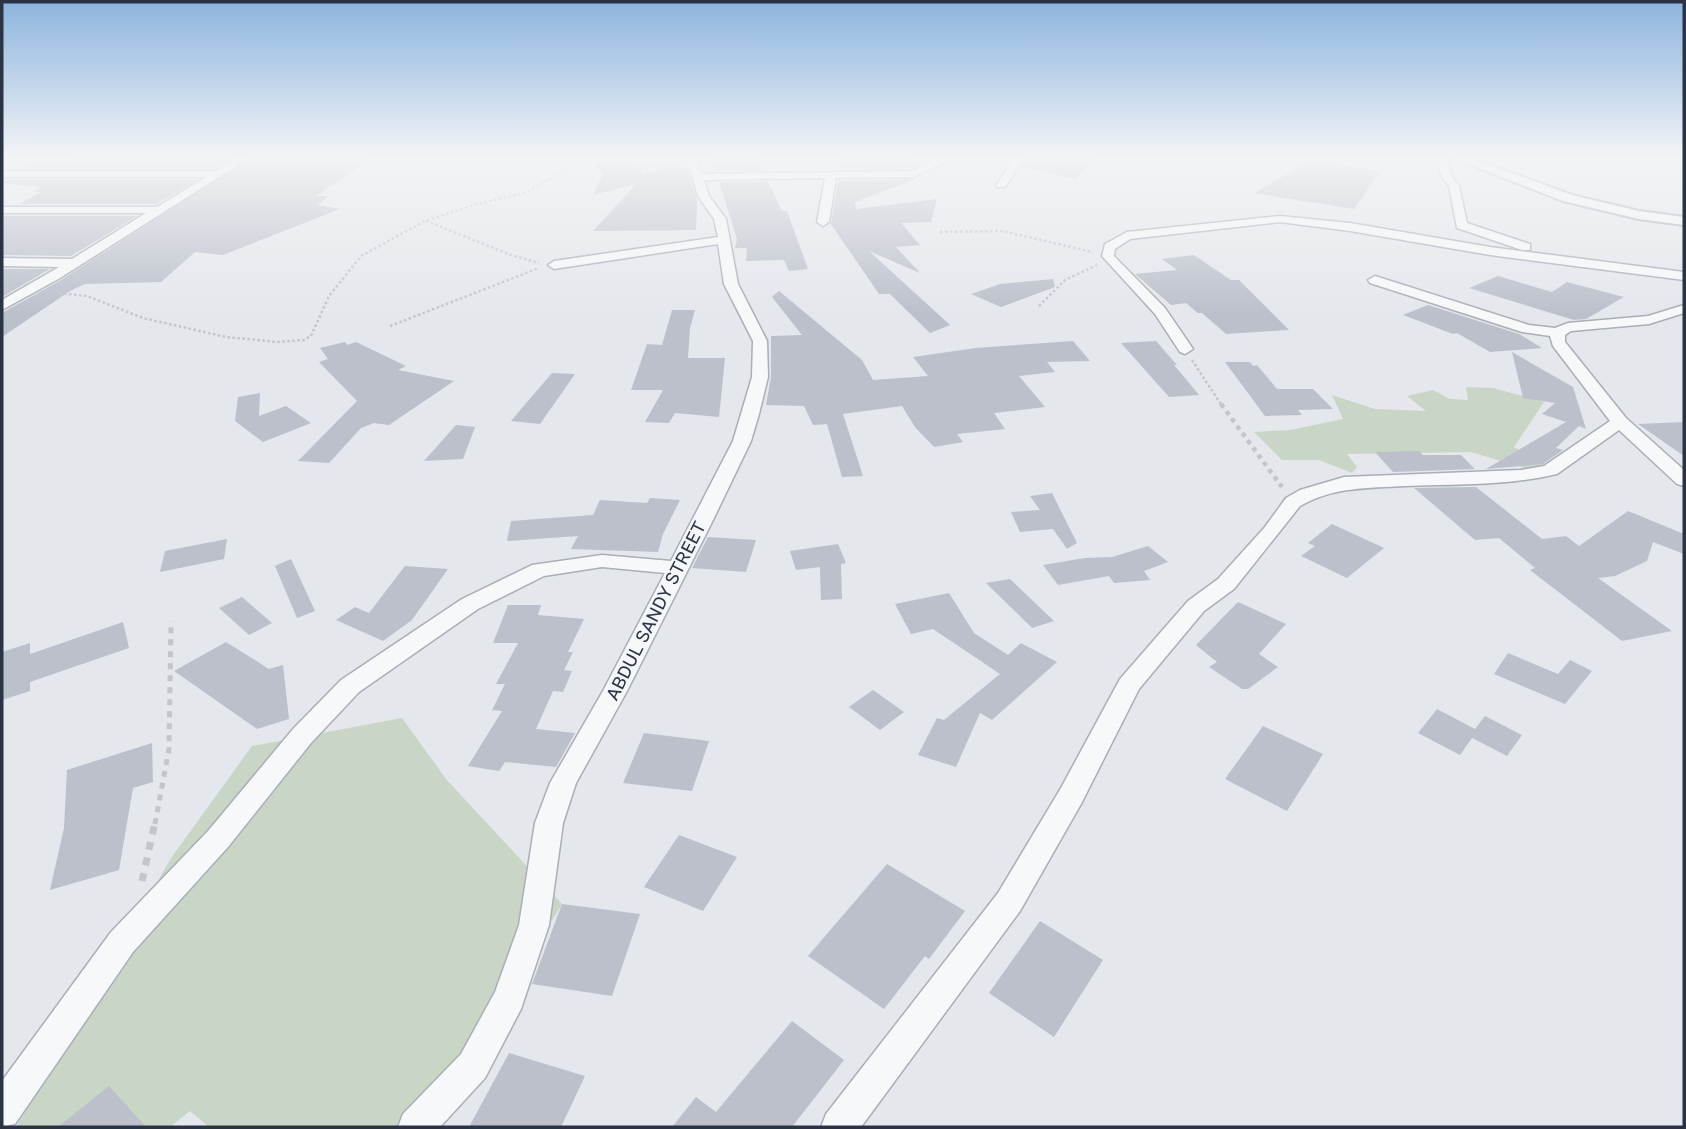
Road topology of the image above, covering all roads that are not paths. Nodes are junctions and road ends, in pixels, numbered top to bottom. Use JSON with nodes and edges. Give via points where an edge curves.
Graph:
{"nodes":[{"id":1,"x":713,"y":209,"type":"edge"},
{"id":2,"x":825,"y":209,"type":"edge"},
{"id":3,"x":1458,"y":209,"type":"edge"},
{"id":4,"x":1613,"y":209,"type":"edge"},
{"id":5,"x":160,"y":210,"type":"joint"},
{"id":6,"x":2,"y":211,"type":"edge"},
{"id":7,"x":1684,"y":221,"type":"edge"},
{"id":8,"x":823,"y":222,"type":"dead end"},
{"id":9,"x":723,"y":240,"type":"junction"},
{"id":10,"x":1558,"y":260,"type":"junction"},
{"id":11,"x":2,"y":262,"type":"edge"},
{"id":12,"x":73,"y":263,"type":"junction"},
{"id":13,"x":554,"y":265,"type":"dead end"},
{"id":14,"x":1684,"y":276,"type":"edge"},
{"id":15,"x":1375,"y":280,"type":"dead end"},
{"id":16,"x":2,"y":306,"type":"edge"},
{"id":17,"x":1682,"y":312,"type":"edge"},
{"id":18,"x":1557,"y":333,"type":"junction"},
{"id":19,"x":1185,"y":349,"type":"road end"},
{"id":20,"x":1620,"y":422,"type":"junction"},
{"id":21,"x":1684,"y":480,"type":"edge"},
{"id":22,"x":678,"y":568,"type":"junction"},
{"id":23,"x":2,"y":1111,"type":"edge"},
{"id":24,"x":416,"y":1127,"type":"edge"},
{"id":25,"x":839,"y":1127,"type":"edge"}],
"edges":[{"from":1,"to":9,"type":"street","name":"ABDUL SANDY STREET","via":[[720,219]]},
{"from":2,"to":8,"type":"street"},
{"from":3,"to":10,"type":"street","via":[[1461,225]]},
{"from":4,"to":7,"type":"street"},
{"from":5,"to":6,"type":"street"},
{"from":5,"to":12,"type":"street"},
{"from":9,"to":13,"type":"street"},
{"from":9,"to":22,"type":"street","name":"ABDUL SANDY STREET","via":[[731,284],[760,341],[760,377],[742,441]]},
{"from":10,"to":14,"type":"street"},
{"from":10,"to":19,"type":"street","via":[[1280,219],[1127,236],[1109,247],[1109,258],[1160,311]]},
{"from":11,"to":12,"type":"street"},
{"from":12,"to":16,"type":"street"},
{"from":15,"to":18,"type":"street","via":[[1527,329]]},
{"from":17,"to":18,"type":"street","via":[[1649,320],[1568,327]]},
{"from":18,"to":20,"type":"street","via":[[1558,343]]},
{"from":20,"to":21,"type":"street"},
{"from":20,"to":25,"type":"street","via":[[1550,470],[1521,476],[1344,483],[1293,502],[1226,584],[1196,606],[1129,685],[1009,902]]},
{"from":22,"to":23,"type":"street","via":[[603,561],[539,570],[470,604],[350,686],[122,942]]},
{"from":22,"to":24,"type":"street","name":"ABDUL SANDY STREET","via":[[563,783],[550,823],[534,925],[509,998],[473,1066]]}]}
